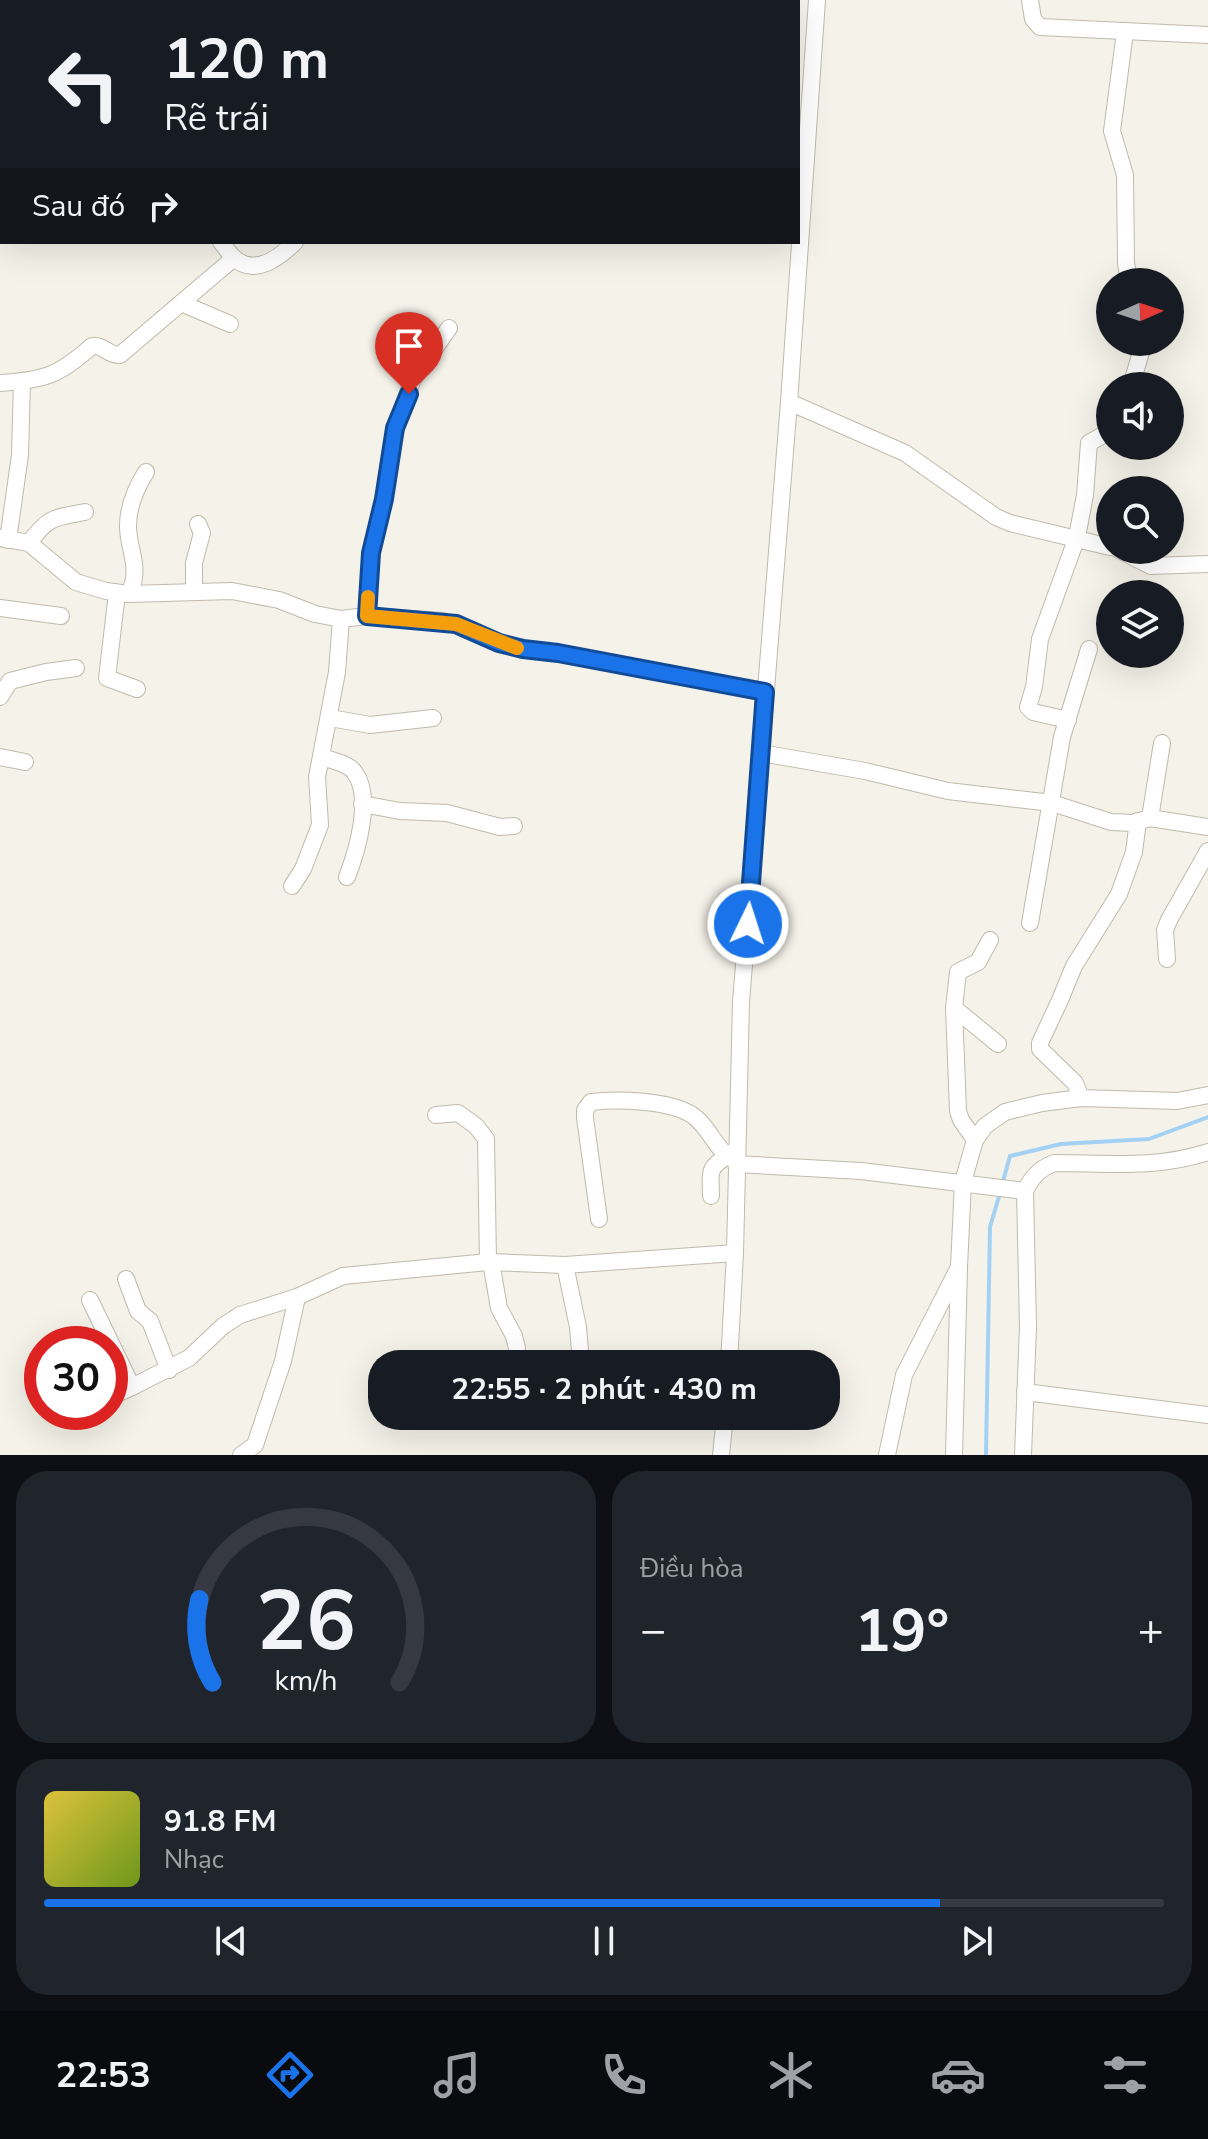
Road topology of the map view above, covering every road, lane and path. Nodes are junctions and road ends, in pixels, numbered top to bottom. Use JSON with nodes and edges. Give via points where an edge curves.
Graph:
{"nodes":[{"id":1,"x":817,"y":0,"type":"edge"},
{"id":2,"x":1030,"y":0,"type":"edge"},
{"id":3,"x":1125,"y":32,"type":"junction"},
{"id":4,"x":1208,"y":35,"type":"edge"},
{"id":5,"x":804,"y":83,"type":"edge"},
{"id":6,"x":800,"y":168,"type":"edge"},
{"id":7,"x":223,"y":244,"type":"edge"},
{"id":8,"x":293,"y":244,"type":"edge"},
{"id":9,"x":796,"y":244,"type":"edge"},
{"id":10,"x":234,"y":258,"type":"junction"},
{"id":11,"x":1127,"y":268,"type":"edge"},
{"id":12,"x":181,"y":303,"type":"junction"},
{"id":13,"x":230,"y":324,"type":"dead end"},
{"id":14,"x":449,"y":328,"type":"dead end"},
{"id":15,"x":22,"y":381,"type":"junction"},
{"id":16,"x":0,"y":383,"type":"edge"},
{"id":17,"x":789,"y":402,"type":"junction"},
{"id":18,"x":1096,"y":439,"type":"edge"},
{"id":19,"x":146,"y":472,"type":"dead end"},
{"id":20,"x":85,"y":512,"type":"dead end"},
{"id":21,"x":198,"y":524,"type":"dead end"},
{"id":22,"x":1077,"y":537,"type":"junction"},
{"id":23,"x":4,"y":539,"type":"edge"},
{"id":24,"x":29,"y":543,"type":"junction"},
{"id":25,"x":1096,"y":543,"type":"edge"},
{"id":26,"x":1147,"y":564,"type":"edge"},
{"id":27,"x":1208,"y":564,"type":"edge"},
{"id":28,"x":194,"y":591,"type":"junction"},
{"id":29,"x":123,"y":594,"type":"junction"},
{"id":30,"x":0,"y":608,"type":"edge"},
{"id":31,"x":61,"y":616,"type":"dead end"},
{"id":32,"x":367,"y":616,"type":"junction"},
{"id":33,"x":341,"y":619,"type":"junction"},
{"id":34,"x":1089,"y":649,"type":"dead end"},
{"id":35,"x":76,"y":668,"type":"dead end"},
{"id":36,"x":137,"y":689,"type":"dead end"},
{"id":37,"x":765,"y":692,"type":"junction"},
{"id":38,"x":0,"y":697,"type":"edge"},
{"id":39,"x":330,"y":718,"type":"junction"},
{"id":40,"x":433,"y":718,"type":"dead end"},
{"id":41,"x":1068,"y":720,"type":"junction"},
{"id":42,"x":1162,"y":743,"type":"dead end"},
{"id":43,"x":761,"y":753,"type":"junction"},
{"id":44,"x":0,"y":757,"type":"edge"},
{"id":45,"x":322,"y":757,"type":"junction"},
{"id":46,"x":25,"y":762,"type":"dead end"},
{"id":47,"x":1052,"y":803,"type":"junction"},
{"id":48,"x":362,"y":804,"type":"junction"},
{"id":49,"x":1144,"y":820,"type":"junction"},
{"id":50,"x":514,"y":826,"type":"dead end"},
{"id":51,"x":1208,"y":827,"type":"edge"},
{"id":52,"x":1208,"y":851,"type":"edge"},
{"id":53,"x":347,"y":877,"type":"dead end"},
{"id":54,"x":292,"y":886,"type":"dead end"},
{"id":55,"x":1030,"y":923,"type":"dead end"},
{"id":56,"x":990,"y":940,"type":"dead end"},
{"id":57,"x":1167,"y":959,"type":"dead end"},
{"id":58,"x":954,"y":1008,"type":"junction"},
{"id":59,"x":998,"y":1044,"type":"dead end"},
{"id":60,"x":1208,"y":1095,"type":"edge"},
{"id":61,"x":1081,"y":1098,"type":"junction"},
{"id":62,"x":436,"y":1115,"type":"dead end"},
{"id":63,"x":975,"y":1140,"type":"junction"},
{"id":64,"x":1208,"y":1152,"type":"edge"},
{"id":65,"x":733,"y":1156,"type":"junction"},
{"id":66,"x":967,"y":1182,"type":"junction"},
{"id":67,"x":1021,"y":1190,"type":"junction"},
{"id":68,"x":711,"y":1196,"type":"dead end"},
{"id":69,"x":599,"y":1219,"type":"dead end"},
{"id":70,"x":735,"y":1253,"type":"junction"},
{"id":71,"x":490,"y":1262,"type":"junction"},
{"id":72,"x":565,"y":1265,"type":"junction"},
{"id":73,"x":959,"y":1267,"type":"junction"},
{"id":74,"x":126,"y":1279,"type":"dead end"},
{"id":75,"x":297,"y":1297,"type":"junction"},
{"id":76,"x":90,"y":1300,"type":"dead end"},
{"id":77,"x":517,"y":1348,"type":"dead end"},
{"id":78,"x":580,"y":1350,"type":"edge"},
{"id":79,"x":730,"y":1350,"type":"edge"},
{"id":80,"x":169,"y":1370,"type":"junction"},
{"id":81,"x":132,"y":1387,"type":"junction"},
{"id":82,"x":128,"y":1389,"type":"edge"},
{"id":83,"x":1025,"y":1392,"type":"junction"},
{"id":84,"x":1208,"y":1415,"type":"edge"},
{"id":85,"x":724,"y":1430,"type":"edge"},
{"id":86,"x":241,"y":1455,"type":"edge"},
{"id":87,"x":721,"y":1455,"type":"edge"},
{"id":88,"x":887,"y":1455,"type":"edge"},
{"id":89,"x":954,"y":1455,"type":"edge"},
{"id":90,"x":1023,"y":1455,"type":"edge"}],
"edges":[{"from":1,"to":5,"type":"street"},
{"from":2,"to":3,"type":"street","via":[[1040,27]]},
{"from":3,"to":4,"type":"street"},
{"from":3,"to":11,"type":"street","via":[[1112,131],[1125,175]]},
{"from":5,"to":6,"type":"street"},
{"from":7,"to":10,"type":"street"},
{"from":8,"to":10,"type":"street","via":[[266,264]]},
{"from":9,"to":17,"type":"street"},
{"from":10,"to":12,"type":"street"},
{"from":12,"to":13,"type":"street"},
{"from":12,"to":15,"type":"street","via":[[120,355],[92,346],[58,373]]},
{"from":14,"to":32,"type":"street","via":[[413,379],[395,428],[371,553]]},
{"from":15,"to":16,"type":"street"},
{"from":15,"to":23,"type":"street","via":[[20,455]]},
{"from":17,"to":22,"type":"street","via":[[905,453],[996,517]]},
{"from":17,"to":37,"type":"street"},
{"from":18,"to":22,"type":"street","via":[[1089,443]]},
{"from":19,"to":29,"type":"street","via":[[128,525],[134,576]]},
{"from":20,"to":24,"type":"street","via":[[52,518]]},
{"from":21,"to":28,"type":"street","via":[[202,533]]},
{"from":22,"to":25,"type":"street"},
{"from":22,"to":41,"type":"street","via":[[1040,639],[1028,707]]},
{"from":23,"to":24,"type":"street"},
{"from":24,"to":29,"type":"street","via":[[76,582]]},
{"from":26,"to":27,"type":"street"},
{"from":28,"to":29,"type":"street"},
{"from":28,"to":33,"type":"street","via":[[253,594]]},
{"from":29,"to":36,"type":"street","via":[[107,678]]},
{"from":30,"to":31,"type":"street"},
{"from":32,"to":33,"type":"street"},
{"from":32,"to":37,"type":"street","via":[[456,624],[523,649]]},
{"from":33,"to":39,"type":"street"},
{"from":34,"to":41,"type":"street"},
{"from":35,"to":38,"type":"street","via":[[10,681]]},
{"from":37,"to":43,"type":"street"},
{"from":39,"to":40,"type":"street","via":[[370,725]]},
{"from":39,"to":45,"type":"street"},
{"from":41,"to":47,"type":"street"},
{"from":42,"to":49,"type":"street"},
{"from":43,"to":47,"type":"street","via":[[948,791]]},
{"from":43,"to":65,"type":"street"},
{"from":44,"to":46,"type":"street"},
{"from":45,"to":48,"type":"street","via":[[356,774]]},
{"from":45,"to":54,"type":"street","via":[[317,777],[320,825]]},
{"from":47,"to":49,"type":"street","via":[[1101,820]]},
{"from":47,"to":55,"type":"street"},
{"from":48,"to":50,"type":"street"},
{"from":48,"to":53,"type":"street","via":[[362,826]]},
{"from":49,"to":51,"type":"street"},
{"from":49,"to":61,"type":"street","via":[[1119,894],[1074,966],[1040,1043],[1075,1083]]},
{"from":52,"to":57,"type":"street","via":[[1165,930]]},
{"from":56,"to":58,"type":"street","via":[[978,962],[958,972]]},
{"from":58,"to":59,"type":"street"},
{"from":58,"to":63,"type":"street","via":[[958,1111]]},
{"from":60,"to":61,"type":"street","via":[[1177,1101]]},
{"from":61,"to":63,"type":"street","via":[[1005,1112]]},
{"from":62,"to":71,"type":"street","via":[[458,1113],[486,1139]]},
{"from":63,"to":66,"type":"street"},
{"from":64,"to":67,"type":"street","via":[[1157,1164],[1054,1163]]},
{"from":65,"to":66,"type":"street"},
{"from":65,"to":68,"type":"street","via":[[711,1169]]},
{"from":65,"to":69,"type":"street","via":[[691,1114],[647,1102],[591,1102],[585,1118]]},
{"from":65,"to":70,"type":"street"},
{"from":66,"to":67,"type":"street"},
{"from":66,"to":73,"type":"street"},
{"from":67,"to":83,"type":"street","via":[[1028,1327]]},
{"from":70,"to":72,"type":"street"},
{"from":70,"to":79,"type":"street"},
{"from":71,"to":72,"type":"street"},
{"from":71,"to":75,"type":"street","via":[[343,1276]]},
{"from":71,"to":77,"type":"street","via":[[499,1308]]},
{"from":72,"to":78,"type":"street"},
{"from":73,"to":88,"type":"street","via":[[904,1375]]},
{"from":73,"to":89,"type":"street"},
{"from":74,"to":80,"type":"street"},
{"from":75,"to":80,"type":"street","via":[[240,1315]]},
{"from":75,"to":86,"type":"street","via":[[283,1361],[255,1445]]},
{"from":76,"to":81,"type":"street"},
{"from":80,"to":81,"type":"street"},
{"from":81,"to":82,"type":"street"},
{"from":83,"to":84,"type":"street"},
{"from":83,"to":90,"type":"street"},
{"from":85,"to":87,"type":"street"}]}
